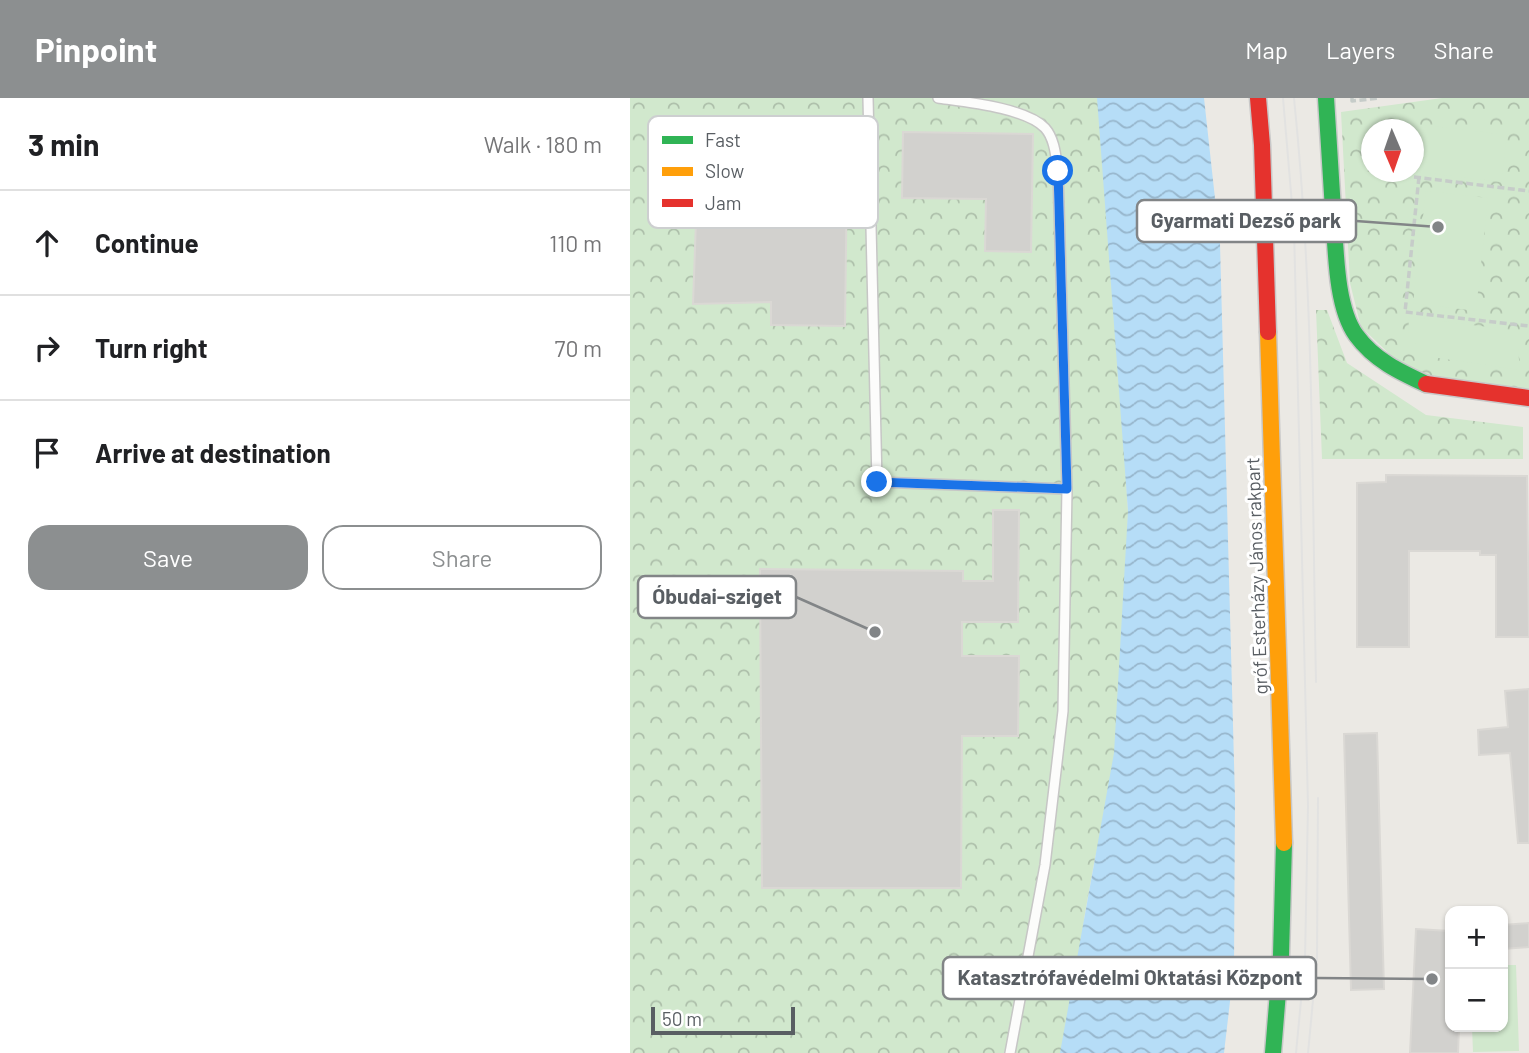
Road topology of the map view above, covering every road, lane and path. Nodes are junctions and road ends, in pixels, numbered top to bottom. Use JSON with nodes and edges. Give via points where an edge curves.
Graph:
{"nodes":[{"id":1,"x":868,"y":98,"type":"edge"},
{"id":2,"x":941,"y":98,"type":"edge"},
{"id":3,"x":1258,"y":98,"type":"edge"},
{"id":4,"x":1326,"y":98,"type":"edge"},
{"id":5,"x":1352,"y":98,"type":"edge"},
{"id":6,"x":1379,"y":98,"type":"edge"},
{"id":7,"x":868,"y":116,"type":"edge"},
{"id":8,"x":1529,"y":191,"type":"edge"},
{"id":9,"x":871,"y":228,"type":"edge"},
{"id":10,"x":1529,"y":326,"type":"edge"},
{"id":11,"x":1529,"y":398,"type":"edge"},
{"id":12,"x":1067,"y":489,"type":"junction"},
{"id":13,"x":1010,"y":1053,"type":"edge"},
{"id":14,"x":1273,"y":1053,"type":"edge"}],
"edges":[{"from":1,"to":7,"type":"lane"},
{"from":2,"to":12,"type":"lane","via":[[1023,115],[1045,129],[1054,147]]},
{"from":3,"to":14,"type":"main road","name":"gróf Esterházy János rakpart","via":[[1284,842]]},
{"from":4,"to":11,"type":"main road","via":[[1338,281],[1355,334],[1394,369],[1431,386]]},
{"from":5,"to":6,"type":"path"},
{"from":8,"to":10,"type":"path","via":[[1417,177],[1405,312]]},
{"from":9,"to":12,"type":"lane","via":[[877,482]]},
{"from":12,"to":13,"type":"lane","via":[[1063,711],[1045,865]]}]}
